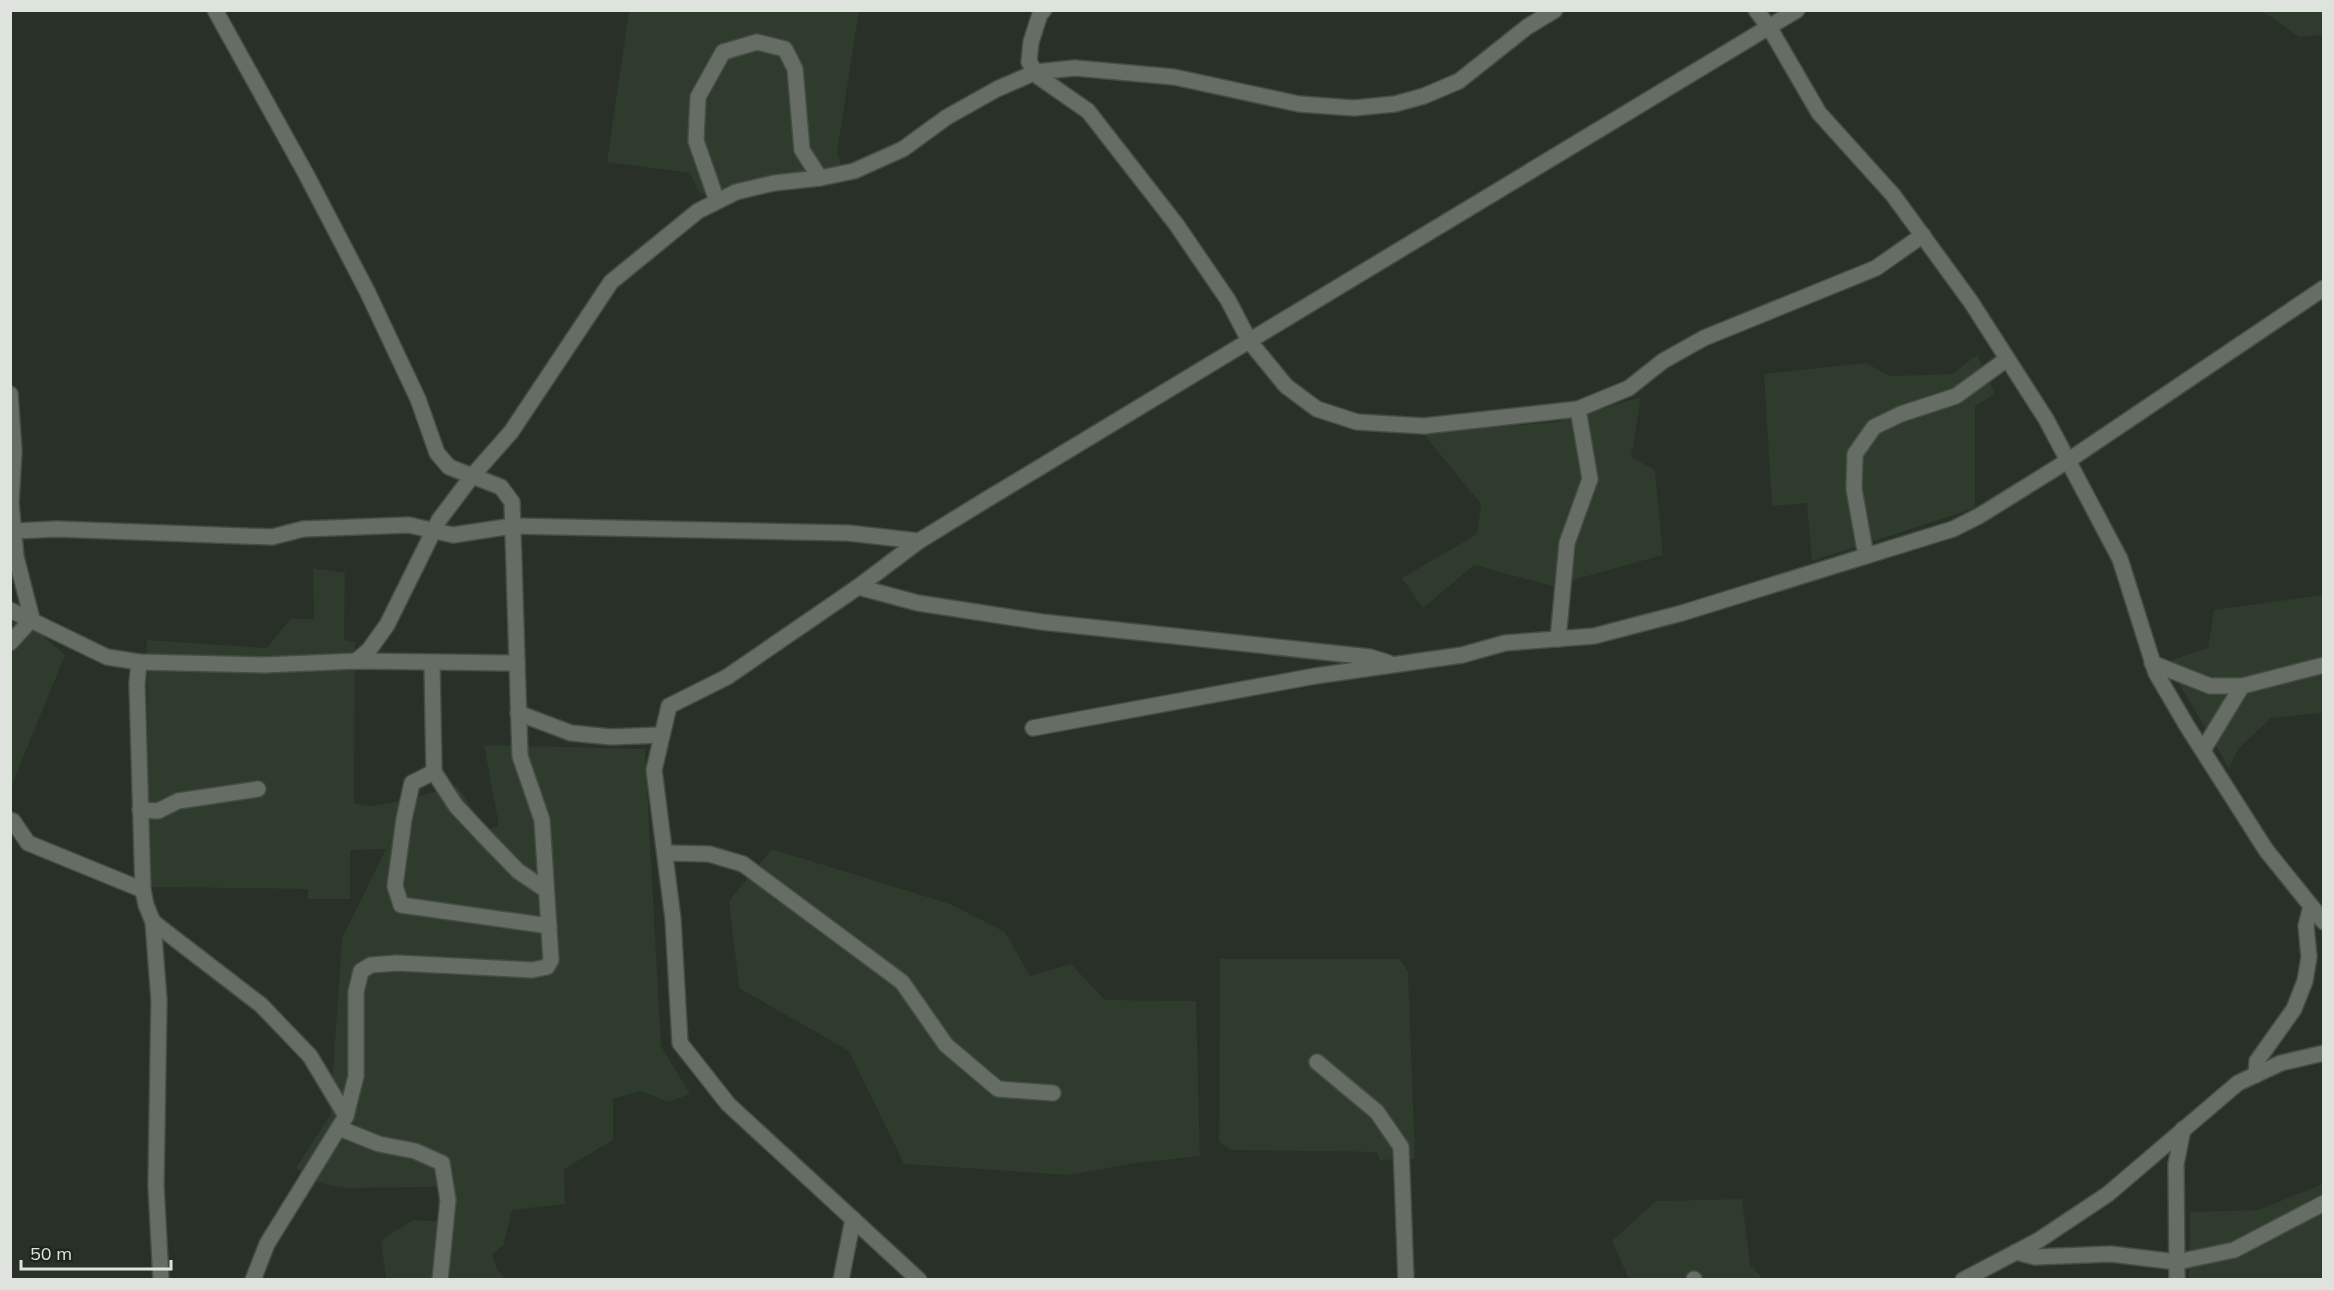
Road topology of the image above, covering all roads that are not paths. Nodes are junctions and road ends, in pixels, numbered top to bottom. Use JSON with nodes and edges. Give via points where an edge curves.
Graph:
{"nodes":[{"id":1,"x":215,"y":10,"type":"edge"},
{"id":2,"x":1044,"y":10,"type":"edge"},
{"id":3,"x":1555,"y":10,"type":"edge"},
{"id":4,"x":1756,"y":10,"type":"edge"},
{"id":5,"x":1797,"y":10,"type":"edge"},
{"id":6,"x":1769,"y":27,"type":"junction"},
{"id":7,"x":1036,"y":72,"type":"junction"},
{"id":8,"x":820,"y":178,"type":"junction"},
{"id":9,"x":717,"y":201,"type":"junction"},
{"id":10,"x":1923,"y":236,"type":"junction"},
{"id":11,"x":2324,"y":288,"type":"edge"},
{"id":12,"x":1250,"y":342,"type":"junction"},
{"id":13,"x":2007,"y":359,"type":"junction"},
{"id":14,"x":10,"y":394,"type":"edge"},
{"id":15,"x":1578,"y":409,"type":"junction"},
{"id":16,"x":2069,"y":460,"type":"junction"},
{"id":17,"x":473,"y":475,"type":"junction"},
{"id":18,"x":513,"y":526,"type":"junction"},
{"id":19,"x":14,"y":531,"type":"junction"},
{"id":20,"x":433,"y":532,"type":"junction"},
{"id":21,"x":919,"y":542,"type":"junction"},
{"id":22,"x":1866,"y":556,"type":"junction"},
{"id":23,"x":858,"y":587,"type":"junction"},
{"id":24,"x":10,"y":610,"type":"edge"},
{"id":25,"x":32,"y":619,"type":"junction"},
{"id":26,"x":1558,"y":639,"type":"junction"},
{"id":27,"x":10,"y":643,"type":"edge"},
{"id":28,"x":356,"y":661,"type":"junction"},
{"id":29,"x":139,"y":662,"type":"junction"},
{"id":30,"x":432,"y":662,"type":"junction"},
{"id":31,"x":517,"y":663,"type":"junction"},
{"id":32,"x":2152,"y":663,"type":"junction"},
{"id":33,"x":1394,"y":664,"type":"junction"},
{"id":34,"x":2324,"y":665,"type":"edge"},
{"id":35,"x":2242,"y":686,"type":"junction"},
{"id":36,"x":519,"y":713,"type":"junction"},
{"id":37,"x":1033,"y":728,"type":"dead end"},
{"id":38,"x":661,"y":735,"type":"junction"},
{"id":39,"x":2203,"y":750,"type":"junction"},
{"id":40,"x":434,"y":772,"type":"junction"},
{"id":41,"x":258,"y":789,"type":"dead end"},
{"id":42,"x":140,"y":810,"type":"junction"},
{"id":43,"x":10,"y":820,"type":"edge"},
{"id":44,"x":665,"y":853,"type":"junction"},
{"id":45,"x":143,"y":890,"type":"junction"},
{"id":46,"x":546,"y":890,"type":"junction"},
{"id":47,"x":2311,"y":906,"type":"junction"},
{"id":48,"x":153,"y":922,"type":"junction"},
{"id":49,"x":2324,"y":922,"type":"edge"},
{"id":50,"x":549,"y":926,"type":"junction"},
{"id":51,"x":2324,"y":1053,"type":"edge"},
{"id":52,"x":1317,"y":1062,"type":"dead end"},
{"id":53,"x":2256,"y":1075,"type":"junction"},
{"id":54,"x":1053,"y":1093,"type":"dead end"},
{"id":55,"x":343,"y":1122,"type":"junction"},
{"id":56,"x":2183,"y":1130,"type":"junction"},
{"id":57,"x":2324,"y":1203,"type":"edge"},
{"id":58,"x":853,"y":1219,"type":"junction"},
{"id":59,"x":2016,"y":1252,"type":"junction"},
{"id":60,"x":2177,"y":1262,"type":"junction"},
{"id":61,"x":161,"y":1280,"type":"edge"},
{"id":62,"x":253,"y":1280,"type":"edge"},
{"id":63,"x":440,"y":1280,"type":"edge"},
{"id":64,"x":842,"y":1280,"type":"edge"},
{"id":65,"x":919,"y":1280,"type":"edge"},
{"id":66,"x":1406,"y":1280,"type":"edge"},
{"id":67,"x":1963,"y":1280,"type":"edge"},
{"id":68,"x":2177,"y":1280,"type":"edge"}],
"edges":[{"from":1,"to":17,"type":"lane","via":[[367,291],[418,399],[437,453],[449,467]]},
{"from":2,"to":7,"type":"lane","via":[[1031,42],[1029,62]]},
{"from":3,"to":7,"type":"lane","via":[[1459,81],[1395,104],[1354,108],[1299,104],[1174,77],[1074,68]]},
{"from":4,"to":6,"type":"lane"},
{"from":5,"to":6,"type":"lane"},
{"from":6,"to":10,"type":"lane","via":[[1819,113],[1893,195]]},
{"from":6,"to":12,"type":"lane"},
{"from":7,"to":8,"type":"lane","via":[[947,117],[903,149],[854,171]]},
{"from":7,"to":12,"type":"lane","via":[[1088,111],[1176,225],[1228,300]]},
{"from":8,"to":9,"type":"lane","via":[[774,183]]},
{"from":8,"to":9,"type":"lane","via":[[802,150],[795,69],[785,49],[757,42],[723,52],[698,97],[696,141]]},
{"from":9,"to":17,"type":"lane","via":[[688,218],[610,282],[511,432]]},
{"from":10,"to":13,"type":"lane"},
{"from":10,"to":15,"type":"lane","via":[[1876,268],[1704,338],[1663,361],[1629,388]]},
{"from":11,"to":16,"type":"lane"},
{"from":12,"to":15,"type":"lane","via":[[1286,386],[1317,409],[1357,422],[1424,426]]},
{"from":12,"to":21,"type":"lane"},
{"from":13,"to":16,"type":"lane"},
{"from":13,"to":22,"type":"lane","via":[[1956,396],[1874,427],[1856,454],[1854,489]]},
{"from":14,"to":19,"type":"lane"},
{"from":15,"to":26,"type":"lane","via":[[1590,479],[1567,543]]},
{"from":16,"to":22,"type":"lane","via":[[1953,529]]},
{"from":16,"to":32,"type":"lane","via":[[2120,559]]},
{"from":17,"to":18,"type":"lane","via":[[501,487],[512,501]]},
{"from":17,"to":20,"type":"lane"},
{"from":18,"to":20,"type":"lane","via":[[453,536]]},
{"from":18,"to":21,"type":"lane","via":[[848,533]]},
{"from":18,"to":31,"type":"lane"},
{"from":19,"to":20,"type":"lane","via":[[272,537],[303,529],[409,525]]},
{"from":19,"to":25,"type":"lane","via":[[16,557]]},
{"from":20,"to":28,"type":"lane","via":[[387,625]]},
{"from":21,"to":23,"type":"lane"},
{"from":22,"to":26,"type":"lane","via":[[1682,613],[1594,636]]},
{"from":23,"to":33,"type":"lane","via":[[918,603],[1042,622],[1370,657]]},
{"from":23,"to":38,"type":"lane","via":[[727,677],[669,706]]},
{"from":24,"to":25,"type":"lane"},
{"from":25,"to":27,"type":"lane"},
{"from":25,"to":29,"type":"lane","via":[[107,657]]},
{"from":26,"to":33,"type":"lane","via":[[1505,643],[1462,655]]},
{"from":28,"to":29,"type":"lane","via":[[264,665]]},
{"from":28,"to":30,"type":"lane"},
{"from":29,"to":42,"type":"lane"},
{"from":30,"to":31,"type":"lane"},
{"from":30,"to":40,"type":"lane"},
{"from":31,"to":36,"type":"lane"},
{"from":32,"to":35,"type":"lane","via":[[2210,686]]},
{"from":32,"to":39,"type":"lane"},
{"from":33,"to":37,"type":"lane"},
{"from":34,"to":35,"type":"lane"},
{"from":35,"to":39,"type":"lane"},
{"from":36,"to":38,"type":"lane","via":[[571,733],[611,737]]},
{"from":36,"to":46,"type":"lane","via":[[520,756],[542,820]]},
{"from":38,"to":44,"type":"lane","via":[[654,770]]},
{"from":39,"to":47,"type":"lane","via":[[2266,850]]},
{"from":40,"to":46,"type":"lane","via":[[456,806],[486,838],[519,872]]},
{"from":40,"to":50,"type":"lane","via":[[412,783],[395,886],[401,905]]},
{"from":41,"to":42,"type":"lane","via":[[178,801],[158,811]]},
{"from":42,"to":45,"type":"lane"},
{"from":43,"to":45,"type":"lane","via":[[27,843]]},
{"from":44,"to":54,"type":"lane","via":[[709,854],[743,864],[902,982],[946,1045],[998,1089]]},
{"from":44,"to":58,"type":"lane","via":[[680,1043],[728,1104]]},
{"from":45,"to":48,"type":"lane"},
{"from":46,"to":50,"type":"lane"},
{"from":47,"to":49,"type":"lane"},
{"from":47,"to":53,"type":"lane","via":[[2306,926],[2309,957],[2305,981],[2294,1009],[2257,1060]]},
{"from":48,"to":55,"type":"lane","via":[[261,1005],[310,1056]]},
{"from":48,"to":61,"type":"lane","via":[[159,1000],[156,1186]]},
{"from":50,"to":55,"type":"lane","via":[[551,960],[547,967],[532,970],[397,963],[371,965],[361,971],[356,992],[356,1076]]},
{"from":51,"to":53,"type":"lane","via":[[2281,1063]]},
{"from":52,"to":66,"type":"lane","via":[[1377,1112],[1401,1148]]},
{"from":53,"to":56,"type":"lane","via":[[2238,1083]]},
{"from":55,"to":62,"type":"lane","via":[[267,1244]]},
{"from":55,"to":63,"type":"lane","via":[[379,1144],[415,1151],[442,1163],[448,1200]]},
{"from":56,"to":59,"type":"lane","via":[[2108,1194]]},
{"from":56,"to":60,"type":"lane","via":[[2176,1164]]},
{"from":57,"to":60,"type":"lane","via":[[2234,1250]]},
{"from":58,"to":64,"type":"lane"},
{"from":58,"to":65,"type":"lane"},
{"from":59,"to":60,"type":"lane","via":[[2035,1257],[2111,1254]]},
{"from":59,"to":67,"type":"lane"},
{"from":60,"to":68,"type":"lane"}]}
